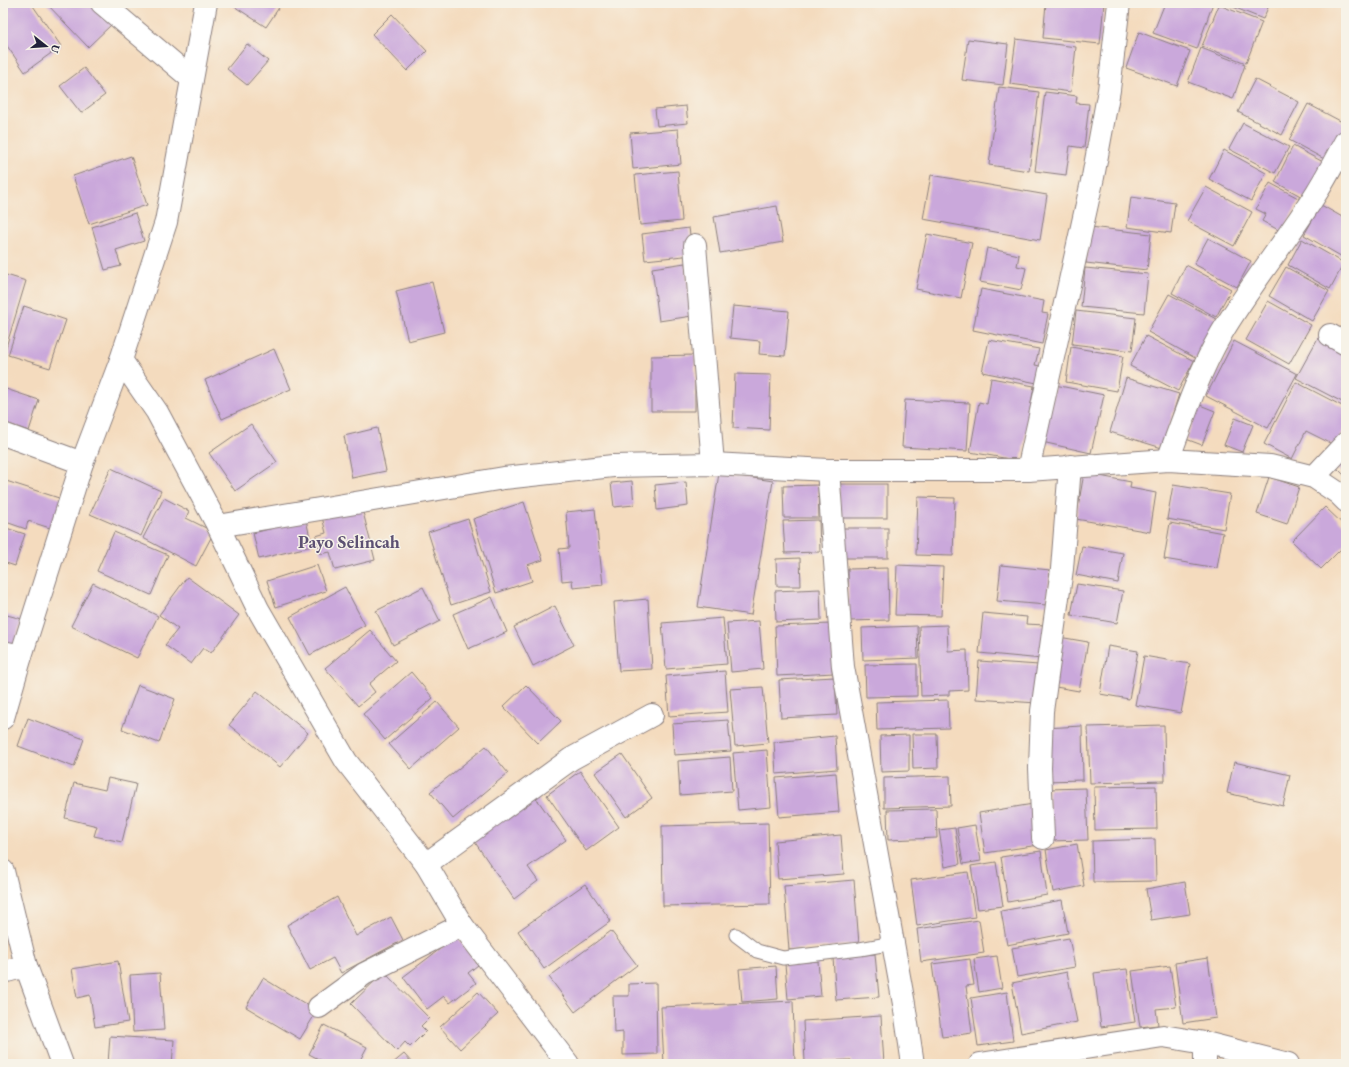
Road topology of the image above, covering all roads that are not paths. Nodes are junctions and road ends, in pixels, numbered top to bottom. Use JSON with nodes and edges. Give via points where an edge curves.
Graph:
{"nodes":[{"id":1,"x":102,"y":3,"type":"edge"},
{"id":2,"x":206,"y":3,"type":"edge"},
{"id":3,"x":1119,"y":3,"type":"edge"},
{"id":4,"x":192,"y":79,"type":"junction"},
{"id":5,"x":1345,"y":142,"type":"dead end"},
{"id":6,"x":696,"y":245,"type":"dead end"},
{"id":7,"x":121,"y":360,"type":"junction"},
{"id":8,"x":3,"y":434,"type":"edge"},
{"id":9,"x":1346,"y":443,"type":"edge"},
{"id":10,"x":1168,"y":460,"type":"junction"},
{"id":11,"x":82,"y":463,"type":"junction"},
{"id":12,"x":713,"y":464,"type":"junction"},
{"id":13,"x":1070,"y":466,"type":"junction"},
{"id":14,"x":828,"y":470,"type":"junction"},
{"id":15,"x":1028,"y":470,"type":"junction"},
{"id":16,"x":1314,"y":477,"type":"junction"},
{"id":17,"x":1346,"y":501,"type":"edge"},
{"id":18,"x":218,"y":526,"type":"junction"},
{"id":19,"x":12,"y":654,"type":"edge"},
{"id":20,"x":652,"y":715,"type":"dead end"},
{"id":21,"x":3,"y":718,"type":"edge"},
{"id":22,"x":1043,"y":838,"type":"dead end"},
{"id":23,"x":426,"y":864,"type":"junction"},
{"id":24,"x":3,"y":871,"type":"edge"},
{"id":25,"x":462,"y":925,"type":"junction"},
{"id":26,"x":736,"y":935,"type":"dead end"},
{"id":27,"x":893,"y":943,"type":"junction"},
{"id":28,"x":26,"y":966,"type":"junction"},
{"id":29,"x":3,"y":972,"type":"edge"},
{"id":30,"x":319,"y":1007,"type":"dead end"},
{"id":31,"x":1205,"y":1053,"type":"edge"},
{"id":32,"x":1053,"y":1058,"type":"edge"},
{"id":33,"x":62,"y":1064,"type":"edge"},
{"id":34,"x":568,"y":1064,"type":"edge"},
{"id":35,"x":913,"y":1064,"type":"edge"},
{"id":36,"x":980,"y":1064,"type":"edge"},
{"id":37,"x":1288,"y":1064,"type":"edge"}],
"edges":[{"from":1,"to":4,"type":"street"},
{"from":2,"to":4,"type":"street"},
{"from":3,"to":15,"type":"street","via":[[1109,90],[1093,177]]},
{"from":4,"to":7,"type":"street","via":[[166,222]]},
{"from":5,"to":10,"type":"street","via":[[1317,192],[1221,334],[1196,386]]},
{"from":6,"to":12,"type":"street"},
{"from":7,"to":11,"type":"street"},
{"from":7,"to":18,"type":"street","via":[[157,412]]},
{"from":8,"to":11,"type":"street"},
{"from":9,"to":16,"type":"street"},
{"from":10,"to":13,"type":"street"},
{"from":10,"to":16,"type":"street","via":[[1270,466]]},
{"from":11,"to":19,"type":"street"},
{"from":12,"to":14,"type":"street"},
{"from":12,"to":18,"type":"street","via":[[613,466],[504,478]]},
{"from":13,"to":15,"type":"street"},
{"from":13,"to":22,"type":"street","via":[[1062,569],[1042,711],[1040,768]]},
{"from":14,"to":15,"type":"street"},
{"from":14,"to":27,"type":"street","via":[[844,667]]},
{"from":16,"to":17,"type":"street","via":[[1338,492]]},
{"from":18,"to":23,"type":"street","via":[[258,608],[346,761]]},
{"from":19,"to":21,"type":"street"},
{"from":20,"to":23,"type":"street","via":[[571,759]]},
{"from":23,"to":25,"type":"street"},
{"from":24,"to":28,"type":"street"},
{"from":25,"to":30,"type":"street","via":[[364,974]]},
{"from":25,"to":34,"type":"street"},
{"from":26,"to":27,"type":"lane","via":[[757,951],[782,958]]},
{"from":27,"to":35,"type":"street"},
{"from":28,"to":29,"type":"street"},
{"from":28,"to":33,"type":"street"},
{"from":31,"to":32,"type":"street","via":[[1163,1036]]},
{"from":31,"to":37,"type":"street"},
{"from":32,"to":36,"type":"street"}]}
